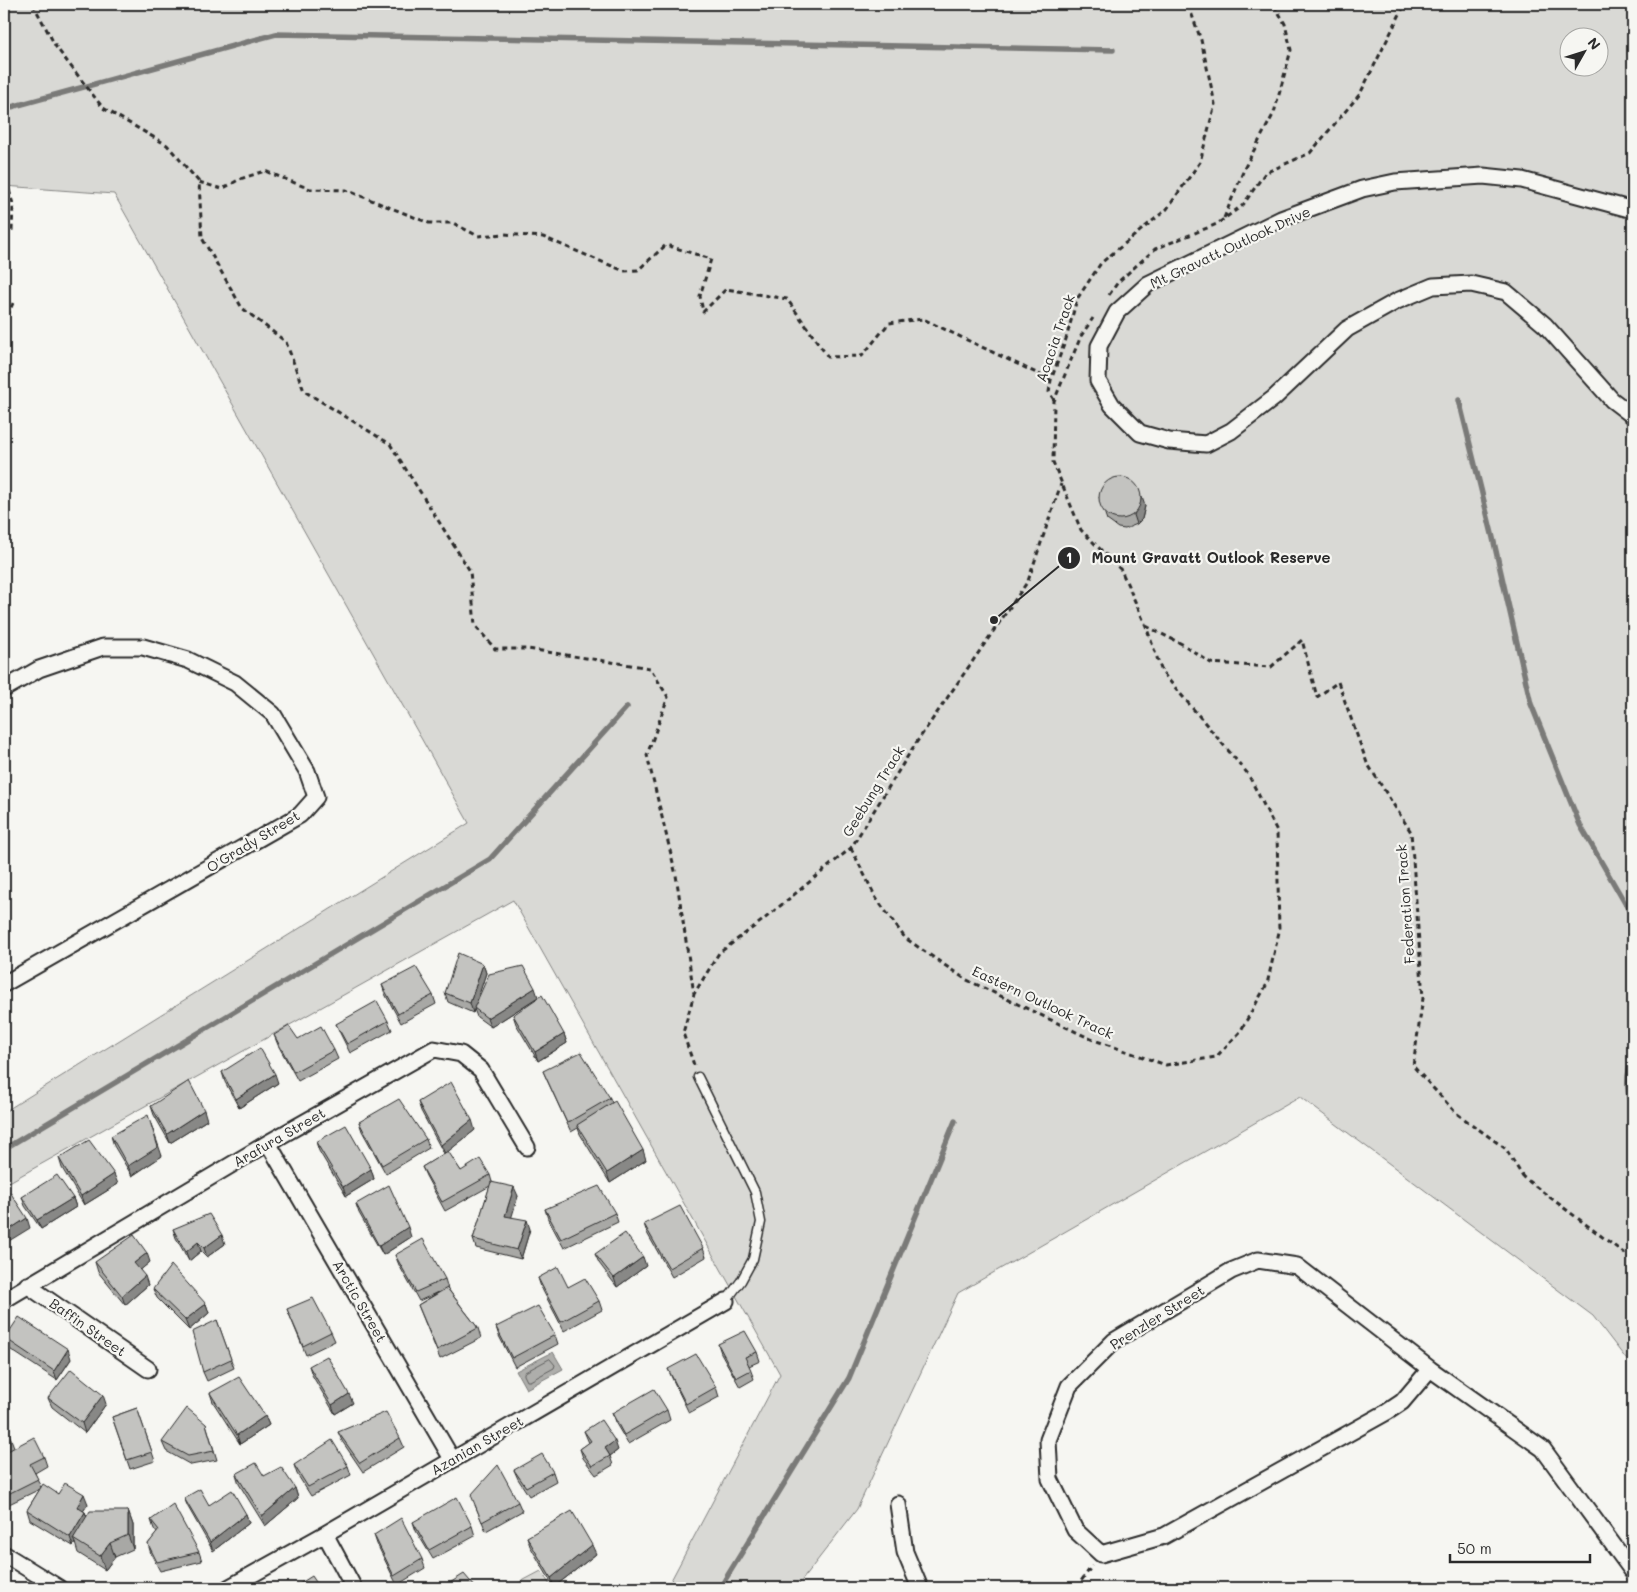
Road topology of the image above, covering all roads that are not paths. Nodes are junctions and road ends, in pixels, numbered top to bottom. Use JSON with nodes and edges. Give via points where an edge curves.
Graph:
{"nodes":[{"id":1,"x":1633,"y":210,"type":"edge"},
{"id":2,"x":1633,"y":416,"type":"edge"},
{"id":3,"x":4,"y":689,"type":"edge"},
{"id":4,"x":4,"y":984,"type":"edge"},
{"id":5,"x":698,"y":1078,"type":"road end"},
{"id":6,"x":268,"y":1143,"type":"junction"},
{"id":7,"x":526,"y":1147,"type":"dead end"},
{"id":8,"x":27,"y":1285,"type":"junction"},
{"id":9,"x":4,"y":1300,"type":"edge"},
{"id":10,"x":726,"y":1301,"type":"joint"},
{"id":11,"x":148,"y":1369,"type":"dead end"},
{"id":12,"x":1430,"y":1369,"type":"junction"},
{"id":13,"x":452,"y":1460,"type":"junction"},
{"id":14,"x":898,"y":1504,"type":"dead end"},
{"id":15,"x":325,"y":1534,"type":"junction"},
{"id":16,"x":4,"y":1554,"type":"edge"},
{"id":17,"x":1633,"y":1572,"type":"edge"},
{"id":18,"x":59,"y":1588,"type":"edge"},
{"id":19,"x":228,"y":1588,"type":"edge"},
{"id":20,"x":354,"y":1588,"type":"edge"},
{"id":21,"x":920,"y":1588,"type":"edge"}],
"edges":[{"from":1,"to":2,"type":"street","name":"Mt Gravatt Outlook Drive","via":[[1522,180],[1483,176],[1395,182],[1362,189],[1281,219],[1148,284],[1117,312],[1099,346],[1098,381],[1112,405],[1140,433],[1169,441],[1206,444],[1231,431],[1274,398],[1347,330],[1397,301],[1433,286],[1471,284],[1506,292],[1545,325],[1612,400]]},
{"from":3,"to":4,"type":"street","name":"O'Grady Street","via":[[39,669],[103,647],[143,647],[188,660],[235,683],[273,714],[307,771],[316,797],[300,815]]},
{"from":5,"to":10,"type":"lane","via":[[755,1192],[761,1222],[753,1259]]},
{"from":6,"to":7,"type":"street","name":"Arafura Street","via":[[434,1049],[461,1054],[481,1070]]},
{"from":6,"to":8,"type":"street","name":"Arafura Street"},
{"from":6,"to":13,"type":"street","name":"Arctic Street"},
{"from":8,"to":9,"type":"street","name":"Arafura Street"},
{"from":8,"to":11,"type":"street","name":"Baffin Street"},
{"from":10,"to":13,"type":"street","name":"Azanian Street"},
{"from":12,"to":12,"type":"street","name":"Prenzler Street","via":[[1297,1266],[1258,1260],[1231,1271],[1114,1341],[1068,1386],[1048,1440],[1050,1479],[1075,1530],[1101,1554],[1164,1536],[1387,1412],[1402,1402]]},
{"from":12,"to":17,"type":"street","name":"Prenzler Street","via":[[1543,1449]]},
{"from":13,"to":15,"type":"street","name":"Azanian Street"},
{"from":14,"to":21,"type":"street","via":[[906,1552]]},
{"from":15,"to":19,"type":"street","name":"Azanian Street"},
{"from":15,"to":20,"type":"street"},
{"from":16,"to":18,"type":"street"}]}
